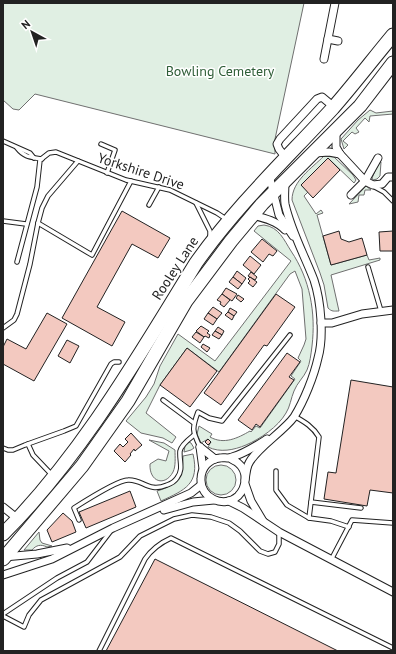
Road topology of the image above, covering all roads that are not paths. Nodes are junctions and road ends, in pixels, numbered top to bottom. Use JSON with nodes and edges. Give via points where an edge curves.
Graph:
{"nodes":[{"id":1,"x":336,"y":3,"type":"edge"},
{"id":2,"x":393,"y":35,"type":"edge"},
{"id":3,"x":328,"y":39,"type":"junction"},
{"id":4,"x":338,"y":41,"type":"dead end"},
{"id":5,"x":324,"y":59,"type":"dead end"},
{"id":6,"x":393,"y":63,"type":"edge"},
{"id":7,"x":336,"y":130,"type":"junction"},
{"id":8,"x":3,"y":141,"type":"edge"},
{"id":9,"x":101,"y":144,"type":"dead end"},
{"id":10,"x":314,"y":153,"type":"junction"},
{"id":11,"x":340,"y":154,"type":"junction"},
{"id":12,"x":378,"y":158,"type":"dead end"},
{"id":13,"x":42,"y":159,"type":"junction"},
{"id":14,"x":78,"y":161,"type":"junction"},
{"id":15,"x":107,"y":173,"type":"junction"},
{"id":16,"x":269,"y":175,"type":"junction"},
{"id":17,"x":393,"y":177,"type":"edge"},
{"id":18,"x":132,"y":181,"type":"junction"},
{"id":19,"x":365,"y":181,"type":"junction"},
{"id":20,"x":285,"y":182,"type":"junction"},
{"id":21,"x":372,"y":185,"type":"junction"},
{"id":22,"x":159,"y":187,"type":"junction"},
{"id":23,"x":273,"y":194,"type":"junction"},
{"id":24,"x":351,"y":195,"type":"dead end"},
{"id":25,"x":393,"y":201,"type":"edge"},
{"id":26,"x":196,"y":202,"type":"junction"},
{"id":27,"x":149,"y":205,"type":"dead end"},
{"id":28,"x":252,"y":215,"type":"junction"},
{"id":29,"x":3,"y":221,"type":"edge"},
{"id":30,"x":38,"y":223,"type":"junction"},
{"id":31,"x":26,"y":224,"type":"junction"},
{"id":32,"x":229,"y":224,"type":"junction"},
{"id":33,"x":210,"y":243,"type":"junction"},
{"id":34,"x":297,"y":243,"type":"junction"},
{"id":35,"x":17,"y":262,"type":"dead end"},
{"id":36,"x":368,"y":267,"type":"dead end"},
{"id":37,"x":393,"y":310,"type":"edge"},
{"id":38,"x":381,"y":311,"type":"junction"},
{"id":39,"x":321,"y":323,"type":"junction"},
{"id":40,"x":3,"y":328,"type":"edge"},
{"id":41,"x":290,"y":335,"type":"dead end"},
{"id":42,"x":120,"y":362,"type":"dead end"},
{"id":43,"x":164,"y":400,"type":"dead end"},
{"id":44,"x":294,"y":416,"type":"junction"},
{"id":45,"x":194,"y":423,"type":"junction"},
{"id":46,"x":287,"y":425,"type":"junction"},
{"id":47,"x":194,"y":435,"type":"junction"},
{"id":48,"x":28,"y":444,"type":"junction"},
{"id":49,"x":200,"y":447,"type":"junction"},
{"id":50,"x":3,"y":448,"type":"edge"},
{"id":51,"x":230,"y":458,"type":"junction"},
{"id":52,"x":215,"y":459,"type":"junction"},
{"id":53,"x":203,"y":469,"type":"junction"},
{"id":54,"x":276,"y":471,"type":"dead end"},
{"id":55,"x":54,"y":478,"type":"junction"},
{"id":56,"x":245,"y":482,"type":"junction"},
{"id":57,"x":201,"y":485,"type":"junction"},
{"id":58,"x":214,"y":500,"type":"junction"},
{"id":59,"x":229,"y":501,"type":"junction"},
{"id":60,"x":311,"y":502,"type":"junction"},
{"id":61,"x":3,"y":507,"type":"edge"},
{"id":62,"x":361,"y":508,"type":"dead end"},
{"id":63,"x":309,"y":518,"type":"junction"},
{"id":64,"x":18,"y":519,"type":"junction"},
{"id":65,"x":79,"y":520,"type":"dead end"},
{"id":66,"x":128,"y":522,"type":"junction"},
{"id":67,"x":393,"y":523,"type":"edge"},
{"id":68,"x":266,"y":524,"type":"junction"},
{"id":69,"x":348,"y":527,"type":"junction"},
{"id":70,"x":113,"y":528,"type":"junction"},
{"id":71,"x":279,"y":532,"type":"junction"},
{"id":72,"x":3,"y":534,"type":"edge"},
{"id":73,"x":79,"y":545,"type":"junction"},
{"id":74,"x":4,"y":558,"type":"edge"},
{"id":75,"x":331,"y":560,"type":"junction"},
{"id":76,"x":3,"y":575,"type":"edge"},
{"id":77,"x":393,"y":592,"type":"edge"},
{"id":78,"x":3,"y":615,"type":"edge"},
{"id":79,"x":393,"y":648,"type":"edge"},
{"id":80,"x":99,"y":651,"type":"edge"}],
"edges":[{"from":1,"to":3,"type":"street"},
{"from":2,"to":16,"type":"highway","name":"Rooley Lane","via":[[334,107]]},
{"from":3,"to":4,"type":"street"},
{"from":3,"to":5,"type":"street"},
{"from":6,"to":7,"type":"highway","name":"Rooley Lane","via":[[360,106]]},
{"from":7,"to":10,"type":"highway","name":"Rooley Lane"},
{"from":7,"to":11,"type":"street","via":[[336,147]]},
{"from":8,"to":13,"type":"lane","via":[[30,153],[34,158]]},
{"from":9,"to":15,"type":"lane","via":[[115,150]]},
{"from":10,"to":11,"type":"street"},
{"from":10,"to":20,"type":"highway","name":"Rooley Lane"},
{"from":11,"to":19,"type":"street"},
{"from":12,"to":19,"type":"street"},
{"from":13,"to":14,"type":"lane","name":"Yorkshire Drive","via":[[49,153],[56,152]]},
{"from":13,"to":31,"type":"lane"},
{"from":14,"to":15,"type":"lane","name":"Yorkshire Drive"},
{"from":14,"to":30,"type":"lane","via":[[48,196]]},
{"from":15,"to":18,"type":"lane","name":"Yorkshire Drive"},
{"from":16,"to":23,"type":"street"},
{"from":16,"to":32,"type":"highway","name":"Rooley Lane","via":[[253,191]]},
{"from":17,"to":21,"type":"street","via":[[388,177],[382,184]]},
{"from":18,"to":22,"type":"lane","name":"Yorkshire Drive"},
{"from":18,"to":30,"type":"lane","via":[[92,254]]},
{"from":19,"to":21,"type":"street"},
{"from":19,"to":24,"type":"street"},
{"from":20,"to":23,"type":"highway","name":"Rooley Lane"},
{"from":20,"to":34,"type":"street","via":[[285,203]]},
{"from":21,"to":25,"type":"lane"},
{"from":22,"to":26,"type":"lane","name":"Yorkshire Drive"},
{"from":22,"to":27,"type":"lane"},
{"from":23,"to":28,"type":"highway","name":"Rooley Lane"},
{"from":23,"to":34,"type":"street","via":[[279,215]]},
{"from":26,"to":32,"type":"lane","name":"Yorkshire Drive"},
{"from":26,"to":33,"type":"lane","name":"Yorkshire Drive","via":[[210,231]]},
{"from":28,"to":34,"type":"street","via":[[281,225]]},
{"from":28,"to":74,"type":"highway","name":"Rooley Lane","via":[[230,237],[186,301],[128,401],[82,466]]},
{"from":29,"to":31,"type":"lane"},
{"from":30,"to":40,"type":"lane","via":[[17,314],[14,320]]},
{"from":31,"to":35,"type":"lane"},
{"from":32,"to":33,"type":"highway","name":"Rooley Lane"},
{"from":33,"to":55,"type":"highway","name":"Rooley Lane","via":[[117,389]]},
{"from":34,"to":39,"type":"street","via":[[314,280]]},
{"from":36,"to":38,"type":"lane"},
{"from":37,"to":38,"type":"street"},
{"from":38,"to":39,"type":"street","via":[[332,323]]},
{"from":39,"to":44,"type":"street","via":[[318,358]]},
{"from":41,"to":45,"type":"lane","via":[[222,421],[198,412]]},
{"from":42,"to":48,"type":"lane","via":[[111,364],[76,426]]},
{"from":43,"to":45,"type":"lane"},
{"from":44,"to":46,"type":"street"},
{"from":44,"to":60,"type":"lane","via":[[314,429],[319,437]]},
{"from":45,"to":47,"type":"lane"},
{"from":46,"to":51,"type":"street","via":[[266,440]]},
{"from":46,"to":56,"type":"street","via":[[248,464]]},
{"from":47,"to":49,"type":"lane"},
{"from":47,"to":65,"type":"lane","via":[[180,451],[181,467],[177,478],[169,484],[156,488],[130,479],[120,482],[74,508]]},
{"from":48,"to":50,"type":"lane","via":[[13,450]]},
{"from":48,"to":55,"type":"lane","via":[[32,454]]},
{"from":49,"to":52,"type":"street"},
{"from":49,"to":53,"type":"street"},
{"from":51,"to":52,"type":"street"},
{"from":51,"to":56,"type":"street","via":[[243,470]]},
{"from":52,"to":53,"type":"street"},
{"from":53,"to":57,"type":"street"},
{"from":54,"to":63,"type":"lane","via":[[276,490],[282,500]]},
{"from":55,"to":64,"type":"highway","name":"Rooley Lane"},
{"from":56,"to":59,"type":"street","via":[[240,494]]},
{"from":56,"to":68,"type":"street","via":[[251,501]]},
{"from":57,"to":58,"type":"street","via":[[204,492]]},
{"from":57,"to":66,"type":"street","via":[[191,493]]},
{"from":58,"to":59,"type":"street"},
{"from":58,"to":66,"type":"street","via":[[178,505]]},
{"from":59,"to":68,"type":"street"},
{"from":60,"to":62,"type":"lane"},
{"from":60,"to":63,"type":"lane"},
{"from":61,"to":64,"type":"street"},
{"from":63,"to":69,"type":"lane","via":[[331,521]]},
{"from":64,"to":72,"type":"highway","name":"Rooley Lane"},
{"from":66,"to":70,"type":"street"},
{"from":67,"to":69,"type":"lane","via":[[352,520]]},
{"from":68,"to":71,"type":"street"},
{"from":69,"to":75,"type":"lane"},
{"from":70,"to":73,"type":"street"},
{"from":70,"to":78,"type":"lane","via":[[86,562],[57,578]]},
{"from":71,"to":75,"type":"street"},
{"from":71,"to":78,"type":"lane","via":[[279,544],[275,552],[268,554],[260,551],[229,523],[212,517],[192,516],[174,519],[140,536],[120,557],[41,600],[29,615],[24,627]]},
{"from":73,"to":74,"type":"street"},
{"from":73,"to":76,"type":"street","via":[[52,559]]},
{"from":75,"to":77,"type":"street"},
{"from":79,"to":80,"type":"lane","via":[[172,538],[152,549],[145,559]]}]}
